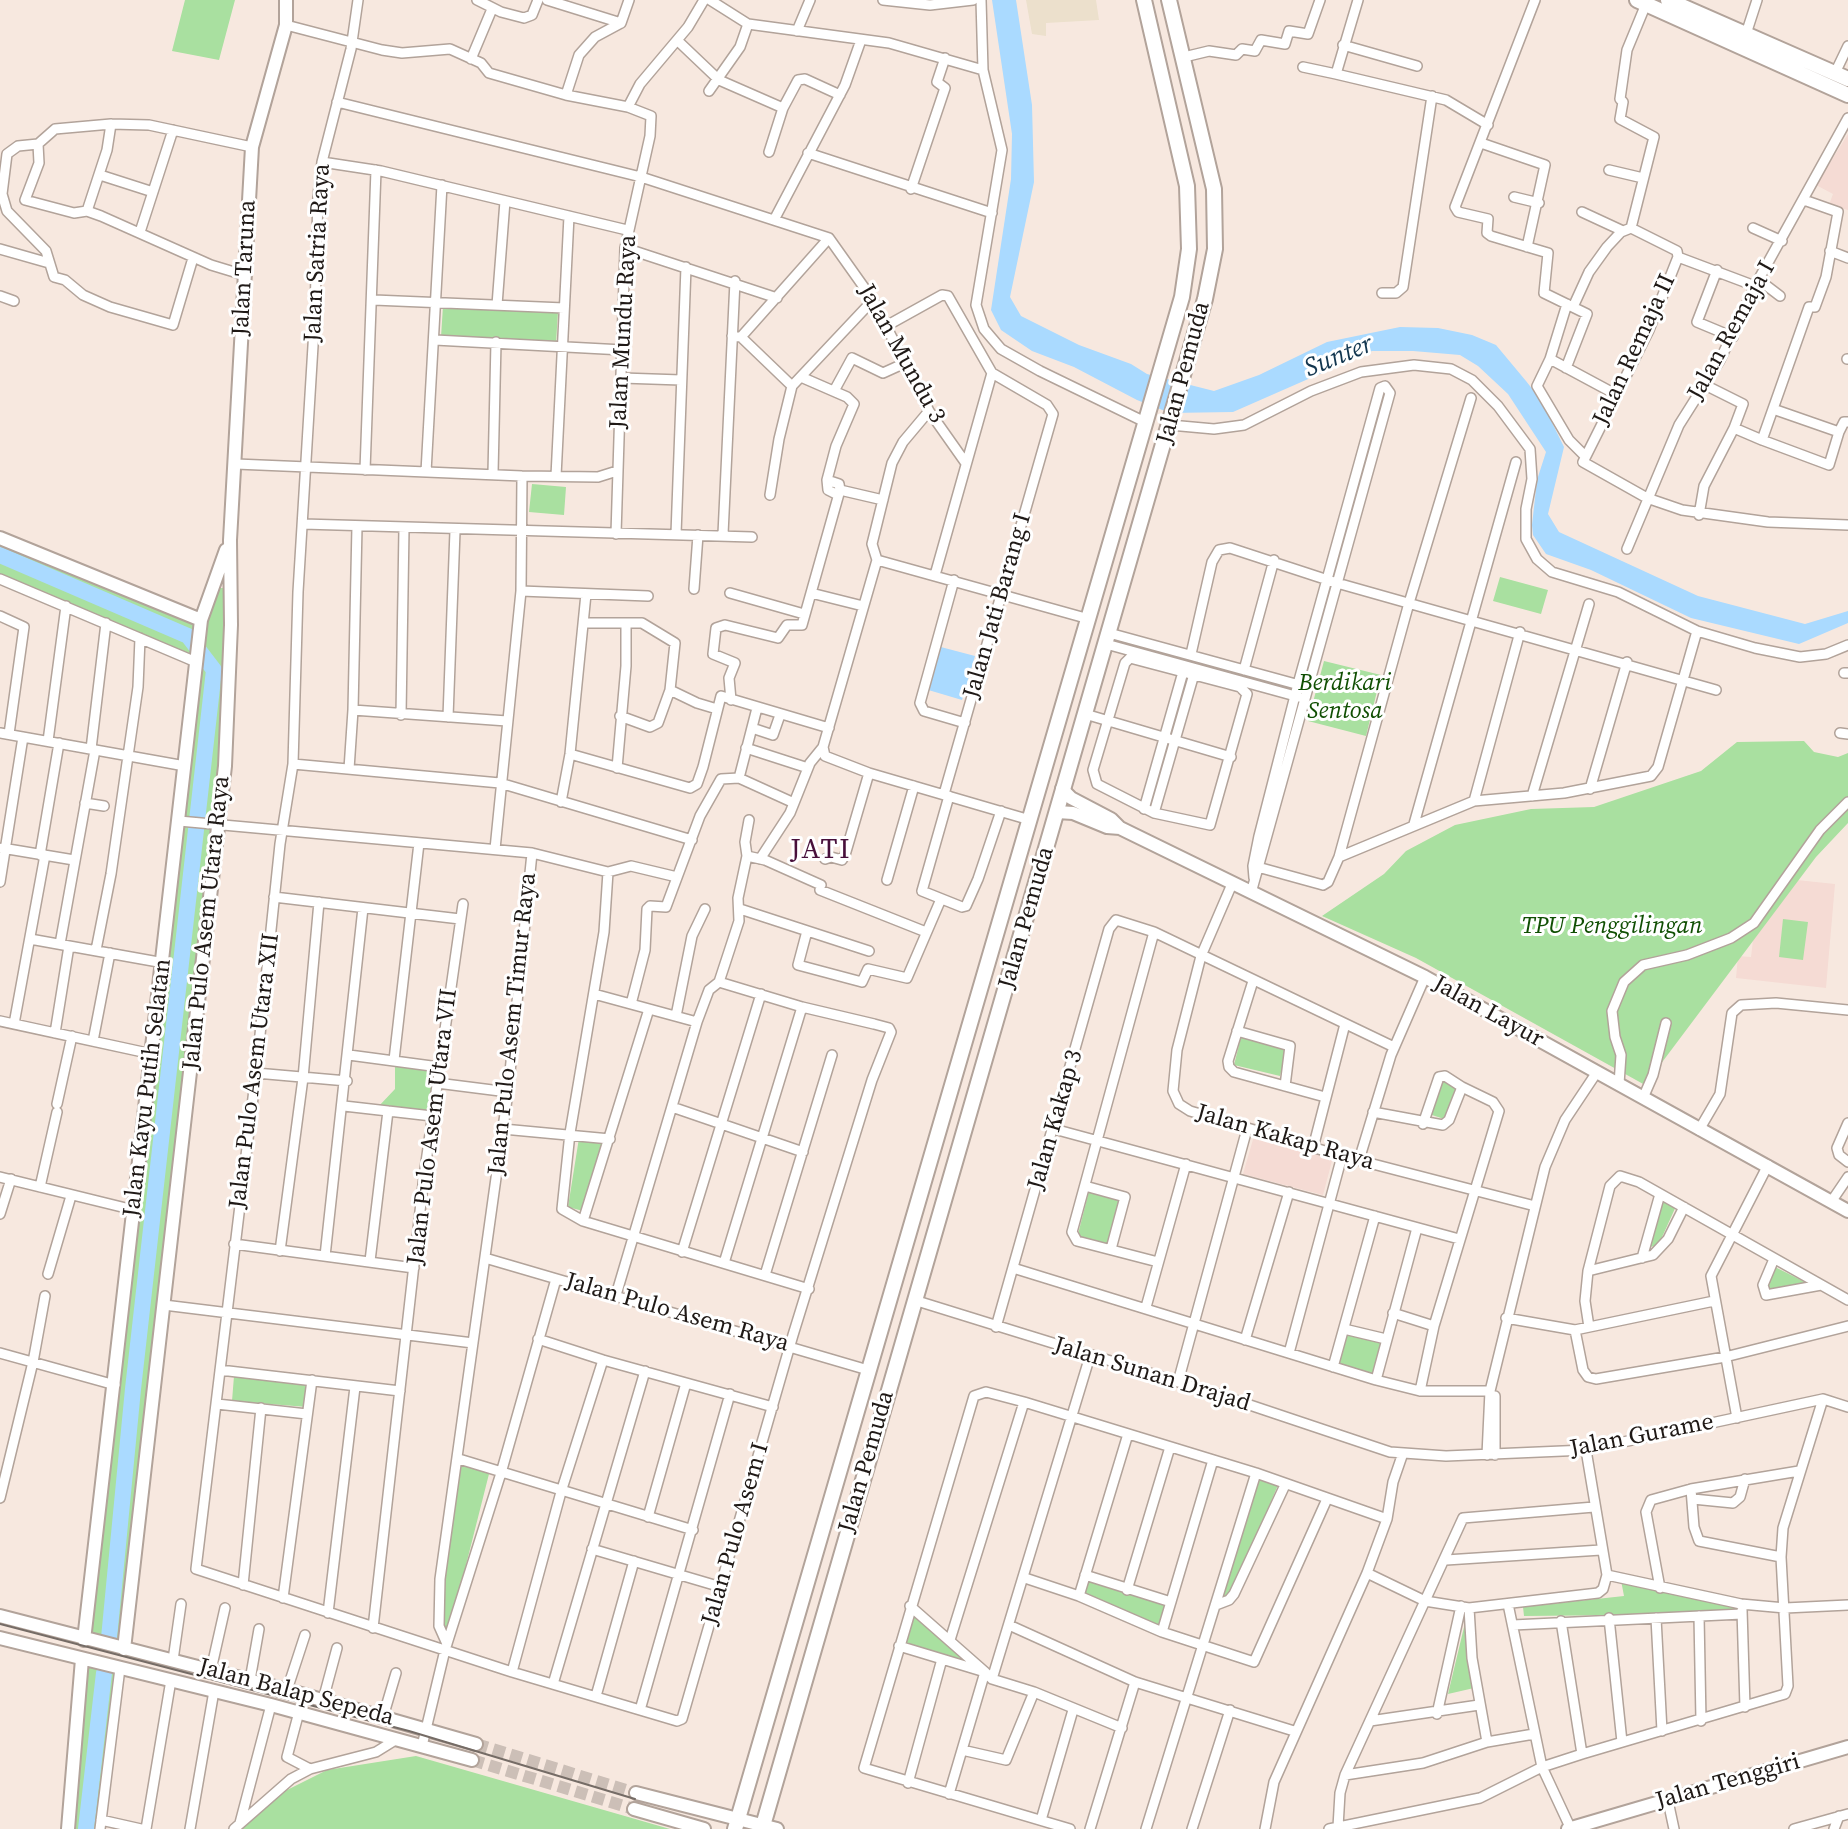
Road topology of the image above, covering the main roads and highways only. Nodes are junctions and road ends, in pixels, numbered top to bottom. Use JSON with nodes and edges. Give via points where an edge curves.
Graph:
{"nodes":[{"id":1,"x":1144,"y":0,"type":"edge"},
{"id":2,"x":1169,"y":0,"type":"edge"},
{"id":3,"x":1668,"y":0,"type":"edge"},
{"id":4,"x":1642,"y":2,"type":"edge"},
{"id":5,"x":1842,"y":76,"type":"edge"},
{"id":6,"x":1848,"y":95,"type":"edge"},
{"id":7,"x":1115,"y":531,"type":"junction"},
{"id":8,"x":1138,"y":537,"type":"junction"},
{"id":9,"x":813,"y":1566,"type":"junction"},
{"id":10,"x":836,"y":1573,"type":"junction"},
{"id":11,"x":736,"y":1825,"type":"edge"},
{"id":12,"x":767,"y":1828,"type":"edge"}],
"edges":[{"from":1,"to":7,"type":"main road","name":"Jalan Pemuda","via":[[1184,171],[1189,249],[1182,298]]},
{"from":2,"to":8,"type":"main road","name":"Jalan Pemuda","via":[[1214,189],[1216,227],[1205,299]]},
{"from":3,"to":5,"type":"main road"},
{"from":4,"to":6,"type":"main road"},
{"from":7,"to":8,"type":"main road"},
{"from":7,"to":9,"type":"main road","name":"Jalan Pemuda"},
{"from":8,"to":10,"type":"main road","name":"Jalan Pemuda"},
{"from":9,"to":10,"type":"main road"},
{"from":9,"to":11,"type":"main road","name":"Jalan Pemuda"},
{"from":10,"to":12,"type":"main road","name":"Jalan Pemuda"}]}
